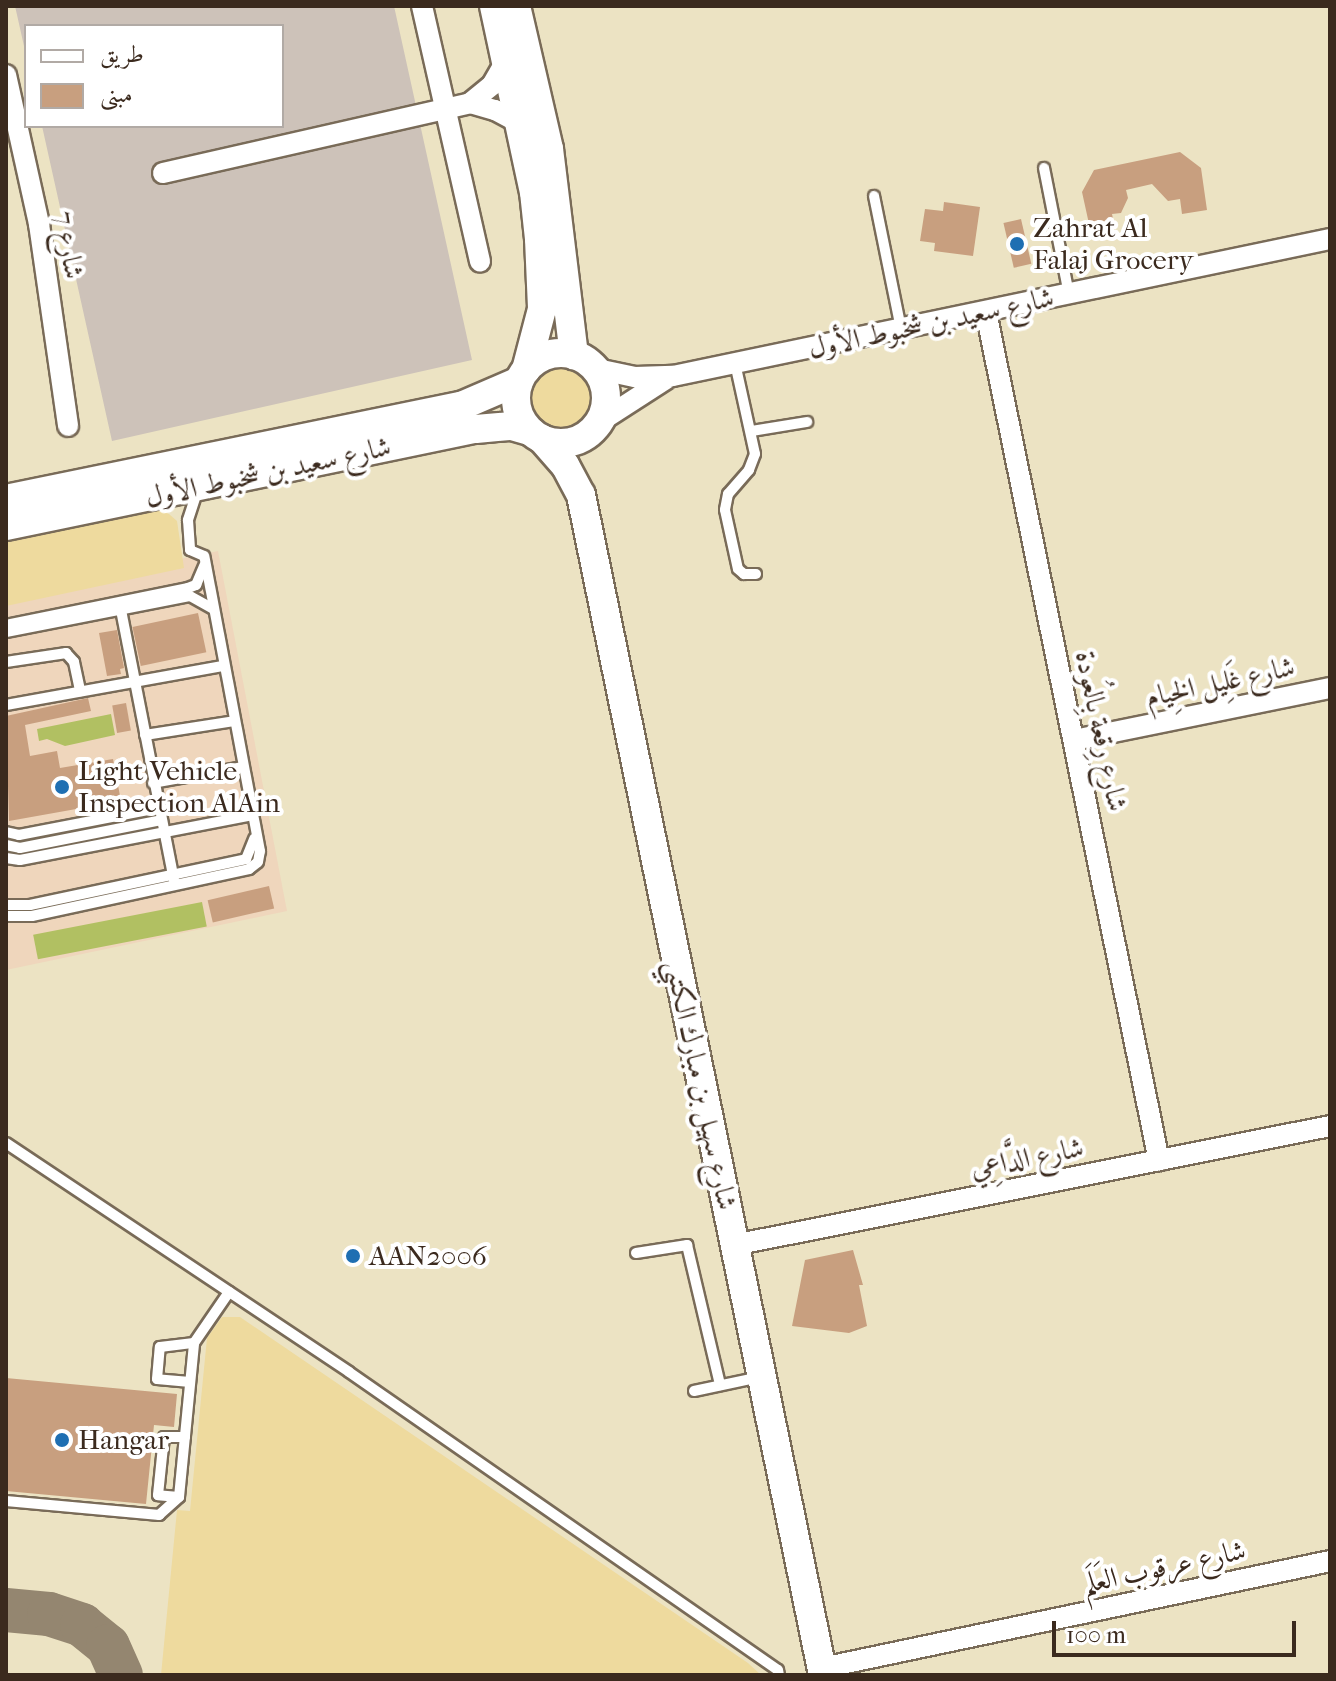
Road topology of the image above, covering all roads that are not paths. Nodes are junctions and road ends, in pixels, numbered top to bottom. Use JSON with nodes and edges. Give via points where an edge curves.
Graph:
{"nodes":[{"id":1,"x":422,"y":6,"type":"edge"},
{"id":2,"x":494,"y":6,"type":"edge"},
{"id":3,"x":516,"y":6,"type":"edge"},
{"id":4,"x":506,"y":61,"type":"junction"},
{"id":5,"x":6,"y":75,"type":"edge"},
{"id":6,"x":470,"y":103,"type":"junction"},
{"id":7,"x":446,"y":109,"type":"junction"},
{"id":8,"x":518,"y":122,"type":"junction"},
{"id":9,"x":1044,"y":168,"type":"dead end"},
{"id":10,"x":163,"y":173,"type":"dead end"},
{"id":11,"x":874,"y":196,"type":"dead end"},
{"id":12,"x":1330,"y":239,"type":"edge"},
{"id":13,"x":480,"y":261,"type":"dead end"},
{"id":14,"x":1069,"y":294,"type":"junction"},
{"id":15,"x":986,"y":312,"type":"junction"},
{"id":16,"x":901,"y":329,"type":"junction"},
{"id":17,"x":586,"y":362,"type":"junction"},
{"id":18,"x":735,"y":363,"type":"junction"},
{"id":19,"x":523,"y":376,"type":"junction"},
{"id":20,"x":673,"y":376,"type":"junction"},
{"id":21,"x":807,"y":422,"type":"dead end"},
{"id":22,"x":68,"y":426,"type":"dead end"},
{"id":23,"x":596,"y":426,"type":"junction"},
{"id":24,"x":752,"y":431,"type":"junction"},
{"id":25,"x":536,"y":435,"type":"junction"},
{"id":26,"x":199,"y":486,"type":"junction"},
{"id":27,"x":581,"y":495,"type":"junction"},
{"id":28,"x":6,"y":499,"type":"edge"},
{"id":29,"x":6,"y":526,"type":"edge"},
{"id":30,"x":204,"y":556,"type":"junction"},
{"id":31,"x":756,"y":574,"type":"dead end"},
{"id":32,"x":213,"y":609,"type":"junction"},
{"id":33,"x":121,"y":610,"type":"junction"},
{"id":34,"x":6,"y":625,"type":"edge"},
{"id":35,"x":6,"y":632,"type":"edge"},
{"id":36,"x":6,"y":662,"type":"edge"},
{"id":37,"x":223,"y":666,"type":"junction"},
{"id":38,"x":136,"y":682,"type":"junction"},
{"id":39,"x":1330,"y":688,"type":"edge"},
{"id":40,"x":80,"y":691,"type":"junction"},
{"id":41,"x":6,"y":705,"type":"edge"},
{"id":42,"x":234,"y":721,"type":"junction"},
{"id":43,"x":145,"y":735,"type":"junction"},
{"id":44,"x":1074,"y":740,"type":"junction"},
{"id":45,"x":243,"y":767,"type":"junction"},
{"id":46,"x":153,"y":783,"type":"junction"},
{"id":47,"x":160,"y":814,"type":"junction"},
{"id":48,"x":253,"y":815,"type":"junction"},
{"id":49,"x":6,"y":832,"type":"edge"},
{"id":50,"x":163,"y":832,"type":"junction"},
{"id":51,"x":6,"y":845,"type":"edge"},
{"id":52,"x":6,"y":858,"type":"edge"},
{"id":53,"x":174,"y":880,"type":"junction"},
{"id":54,"x":6,"y":905,"type":"edge"},
{"id":55,"x":6,"y":916,"type":"edge"},
{"id":56,"x":1330,"y":1126,"type":"edge"},
{"id":57,"x":6,"y":1143,"type":"edge"},
{"id":58,"x":1159,"y":1161,"type":"junction"},
{"id":59,"x":734,"y":1245,"type":"junction"},
{"id":60,"x":636,"y":1253,"type":"dead end"},
{"id":61,"x":229,"y":1292,"type":"junction"},
{"id":62,"x":194,"y":1343,"type":"junction"},
{"id":63,"x":762,"y":1376,"type":"junction"},
{"id":64,"x":190,"y":1382,"type":"junction"},
{"id":65,"x":720,"y":1385,"type":"junction"},
{"id":66,"x":694,"y":1391,"type":"dead end"},
{"id":67,"x":185,"y":1437,"type":"junction"},
{"id":68,"x":179,"y":1497,"type":"junction"},
{"id":69,"x":6,"y":1501,"type":"edge"},
{"id":70,"x":1330,"y":1561,"type":"edge"},
{"id":71,"x":822,"y":1672,"type":"edge"},
{"id":72,"x":779,"y":1675,"type":"edge"}],
"edges":[{"from":1,"to":7,"type":"street"},
{"from":2,"to":4,"type":"street"},
{"from":3,"to":17,"type":"street","via":[[549,149]]},
{"from":4,"to":6,"type":"street","via":[[492,85]]},
{"from":4,"to":8,"type":"street"},
{"from":5,"to":22,"type":"street","name":"شارع 7","via":[[39,224]]},
{"from":6,"to":7,"type":"street"},
{"from":6,"to":8,"type":"street"},
{"from":7,"to":10,"type":"street"},
{"from":7,"to":13,"type":"street"},
{"from":8,"to":19,"type":"street","via":[[534,192],[543,287],[538,332]]},
{"from":9,"to":14,"type":"lane"},
{"from":11,"to":16,"type":"lane"},
{"from":12,"to":14,"type":"street","name":"شارع سعيد بن شخبوط الأول"},
{"from":14,"to":15,"type":"street","name":"شارع سعيد بن شخبوط الأول"},
{"from":15,"to":16,"type":"street","name":"شارع سعيد بن شخبوط الأول"},
{"from":15,"to":44,"type":"street","name":"شارع رِقعة بِالعُودة"},
{"from":16,"to":18,"type":"street","name":"شارع سعيد بن شخبوط الأول"},
{"from":17,"to":19,"type":"street","via":[[548,355]]},
{"from":17,"to":20,"type":"street","name":"شارع سعيد بن شخبوط الأول","via":[[635,377]]},
{"from":17,"to":23,"type":"street","via":[[606,395]]},
{"from":18,"to":20,"type":"street","name":"شارع سعيد بن شخبوط الأول"},
{"from":18,"to":24,"type":"lane"},
{"from":19,"to":25,"type":"street","via":[[517,408]]},
{"from":19,"to":28,"type":"street","name":"شارع سعيد بن شخبوط الأول","via":[[461,406]]},
{"from":20,"to":23,"type":"street","name":"شارع سعيد بن شخبوط الأول"},
{"from":21,"to":24,"type":"lane"},
{"from":23,"to":25,"type":"street","via":[[568,443]]},
{"from":23,"to":27,"type":"street","name":"شارع سهيل بن مبارك الكتبي"},
{"from":24,"to":31,"type":"lane","via":[[755,454],[728,494],[725,510],[738,569]]},
{"from":25,"to":26,"type":"street","name":"شارع سعيد بن شخبوط الأول","via":[[512,426],[476,429]]},
{"from":25,"to":27,"type":"street","name":"شارع سهيل بن مبارك الكتبي","via":[[565,465]]},
{"from":26,"to":29,"type":"street","name":"شارع سعيد بن شخبوط الأول"},
{"from":26,"to":30,"type":"lane","via":[[188,529],[190,550]]},
{"from":27,"to":59,"type":"street","name":"شارع سهيل بن مبارك الكتبي"},
{"from":30,"to":32,"type":"lane"},
{"from":30,"to":34,"type":"lane","via":[[201,578],[188,588]]},
{"from":32,"to":33,"type":"lane","via":[[190,596]]},
{"from":32,"to":37,"type":"lane"},
{"from":33,"to":35,"type":"lane"},
{"from":33,"to":38,"type":"lane"},
{"from":36,"to":40,"type":"lane","via":[[66,653],[74,662]]},
{"from":37,"to":38,"type":"lane"},
{"from":37,"to":42,"type":"lane"},
{"from":38,"to":40,"type":"lane"},
{"from":38,"to":43,"type":"lane"},
{"from":39,"to":44,"type":"street","name":"شارع غَلِيل الخِيام"},
{"from":40,"to":41,"type":"lane"},
{"from":42,"to":43,"type":"lane"},
{"from":42,"to":45,"type":"lane"},
{"from":43,"to":46,"type":"lane"},
{"from":44,"to":58,"type":"street","name":"شارع رِقعة بِالعُودة"},
{"from":45,"to":46,"type":"lane"},
{"from":45,"to":48,"type":"lane"},
{"from":46,"to":47,"type":"lane"},
{"from":47,"to":49,"type":"lane","via":[[19,835]]},
{"from":47,"to":50,"type":"lane"},
{"from":47,"to":51,"type":"lane","via":[[20,848]]},
{"from":48,"to":50,"type":"lane"},
{"from":48,"to":53,"type":"lane","via":[[253,848],[246,859]]},
{"from":50,"to":52,"type":"lane","via":[[20,860]]},
{"from":50,"to":53,"type":"lane"},
{"from":53,"to":54,"type":"lane"},
{"from":53,"to":55,"type":"lane","via":[[32,916]]},
{"from":56,"to":58,"type":"street","name":"شارع الدَّاعِي"},
{"from":57,"to":61,"type":"lane"},
{"from":58,"to":59,"type":"street","name":"شارع الدَّاعِي"},
{"from":59,"to":63,"type":"street","name":"شارع سهيل بن مبارك الكتبي"},
{"from":60,"to":65,"type":"lane","via":[[687,1245]]},
{"from":61,"to":62,"type":"lane"},
{"from":61,"to":72,"type":"lane"},
{"from":62,"to":64,"type":"lane"},
{"from":62,"to":64,"type":"lane","via":[[160,1347],[157,1379]]},
{"from":63,"to":65,"type":"lane"},
{"from":63,"to":71,"type":"street","name":"شارع سهيل بن مبارك الكتبي"},
{"from":64,"to":67,"type":"lane"},
{"from":65,"to":66,"type":"lane"},
{"from":67,"to":68,"type":"lane"},
{"from":67,"to":68,"type":"lane","via":[[164,1437],[158,1495]]},
{"from":68,"to":69,"type":"lane","via":[[159,1515]]},
{"from":70,"to":71,"type":"street","name":"شارع عرقوب العَلَم"}]}
